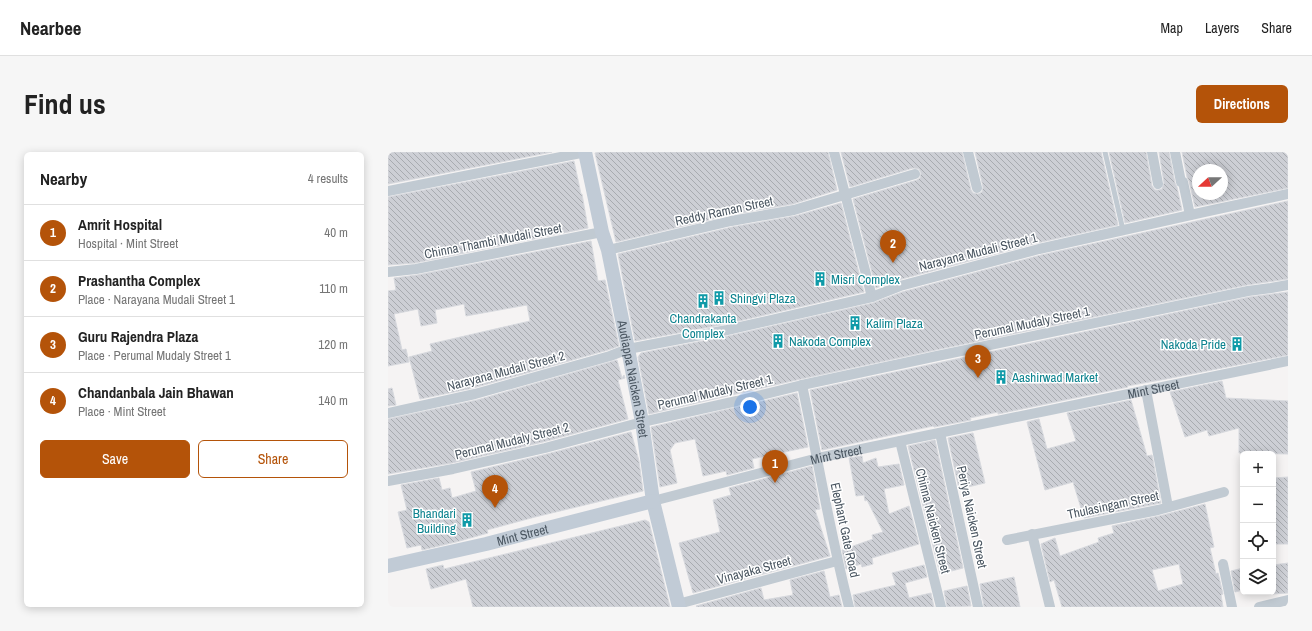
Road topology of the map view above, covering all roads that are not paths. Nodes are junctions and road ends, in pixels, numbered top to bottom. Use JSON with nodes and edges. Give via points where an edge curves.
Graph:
{"nodes":[{"id":1,"x":585,"y":152,"type":"edge"},
{"id":2,"x":834,"y":152,"type":"edge"},
{"id":3,"x":968,"y":152,"type":"edge"},
{"id":4,"x":1105,"y":152,"type":"edge"},
{"id":5,"x":1152,"y":152,"type":"edge"},
{"id":6,"x":1175,"y":152,"type":"edge"},
{"id":7,"x":916,"y":174,"type":"dead end"},
{"id":8,"x":1158,"y":184,"type":"dead end"},
{"id":9,"x":977,"y":188,"type":"dead end"},
{"id":10,"x":388,"y":191,"type":"edge"},
{"id":11,"x":844,"y":194,"type":"junction"},
{"id":12,"x":1288,"y":194,"type":"edge"},
{"id":13,"x":1190,"y":215,"type":"junction"},
{"id":14,"x":1123,"y":230,"type":"junction"},
{"id":15,"x":602,"y":232,"type":"junction"},
{"id":16,"x":608,"y":250,"type":"junction"},
{"id":17,"x":388,"y":272,"type":"edge"},
{"id":18,"x":1288,"y":285,"type":"edge"},
{"id":19,"x":872,"y":297,"type":"junction"},
{"id":20,"x":628,"y":349,"type":"junction"},
{"id":21,"x":1288,"y":361,"type":"edge"},
{"id":22,"x":802,"y":385,"type":"junction"},
{"id":23,"x":1146,"y":390,"type":"junction"},
{"id":24,"x":388,"y":413,"type":"edge"},
{"id":25,"x":642,"y":422,"type":"junction"},
{"id":26,"x":940,"y":432,"type":"junction"},
{"id":27,"x":900,"y":441,"type":"junction"},
{"id":28,"x":818,"y":458,"type":"junction"},
{"id":29,"x":388,"y":481,"type":"edge"},
{"id":30,"x":1224,"y":492,"type":"dead end"},
{"id":31,"x":653,"y":501,"type":"junction"},
{"id":32,"x":1168,"y":507,"type":"junction"},
{"id":33,"x":1032,"y":534,"type":"junction"},
{"id":34,"x":1007,"y":540,"type":"dead end"},
{"id":35,"x":837,"y":561,"type":"junction"},
{"id":36,"x":1223,"y":564,"type":"dead end"},
{"id":37,"x":388,"y":566,"type":"edge"},
{"id":38,"x":1288,"y":600,"type":"edge"},
{"id":39,"x":678,"y":606,"type":"edge"},
{"id":40,"x":849,"y":607,"type":"edge"},
{"id":41,"x":941,"y":607,"type":"edge"},
{"id":42,"x":978,"y":607,"type":"edge"},
{"id":43,"x":1050,"y":607,"type":"edge"},
{"id":44,"x":1232,"y":607,"type":"edge"},
{"id":45,"x":1259,"y":607,"type":"edge"}],
"edges":[{"from":1,"to":10,"type":"street"},
{"from":1,"to":15,"type":"street","name":"Audiappa Naicken Street"},
{"from":2,"to":11,"type":"street"},
{"from":3,"to":9,"type":"street"},
{"from":4,"to":14,"type":"lane"},
{"from":5,"to":8,"type":"street"},
{"from":6,"to":13,"type":"street"},
{"from":7,"to":11,"type":"street","name":"Reddy Raman Street"},
{"from":11,"to":16,"type":"street","name":"Reddy Raman Street","via":[[794,210],[724,223]]},
{"from":11,"to":19,"type":"street"},
{"from":12,"to":13,"type":"street","name":"Narayana Mudali Street 1"},
{"from":13,"to":14,"type":"street","name":"Narayana Mudali Street 1"},
{"from":14,"to":19,"type":"street","name":"Narayana Mudali Street 1","via":[[916,281]]},
{"from":15,"to":16,"type":"street","name":"Audiappa Naicken Street"},
{"from":15,"to":17,"type":"street","name":"Chinna Thambi Mudali Street","via":[[416,269]]},
{"from":16,"to":20,"type":"street","name":"Audiappa Naicken Street"},
{"from":18,"to":22,"type":"street","name":"Perumal Mudaly Street 1","via":[[1232,294]]},
{"from":19,"to":20,"type":"street","name":"Narayana Mudali Street 1","via":[[727,330]]},
{"from":20,"to":24,"type":"street","name":"Narayana Mudali Street 2","via":[[475,394]]},
{"from":20,"to":25,"type":"street","name":"Audiappa Naicken Street"},
{"from":21,"to":23,"type":"street","name":"Mint Street"},
{"from":22,"to":25,"type":"street","name":"Perumal Mudaly Street 1"},
{"from":22,"to":28,"type":"street","name":"Elephant Gate Road"},
{"from":23,"to":26,"type":"street","name":"Mint Street"},
{"from":23,"to":32,"type":"street"},
{"from":25,"to":29,"type":"street","name":"Perumal Mudaly Street 2","via":[[545,448]]},
{"from":25,"to":31,"type":"street","name":"Audiappa Naicken Street"},
{"from":26,"to":27,"type":"street","name":"Mint Street"},
{"from":26,"to":42,"type":"street","name":"Periya Naicken Street"},
{"from":27,"to":28,"type":"street","name":"Mint Street"},
{"from":27,"to":41,"type":"street","name":"Chinna Naicken Street"},
{"from":28,"to":31,"type":"street","name":"Mint Street"},
{"from":28,"to":35,"type":"street","name":"Elephant Gate Road"},
{"from":30,"to":32,"type":"street","name":"Thulasingam Street"},
{"from":31,"to":37,"type":"street","name":"Mint Street"},
{"from":31,"to":39,"type":"street","name":"Audiappa Naicken Street"},
{"from":32,"to":33,"type":"street","name":"Thulasingam Street"},
{"from":33,"to":34,"type":"street","name":"Thulasingam Street"},
{"from":33,"to":43,"type":"street"},
{"from":35,"to":39,"type":"street","name":"Vinayaka Street"},
{"from":35,"to":40,"type":"street","name":"Elephant Gate Road"},
{"from":36,"to":44,"type":"street"},
{"from":38,"to":45,"type":"street"}]}
